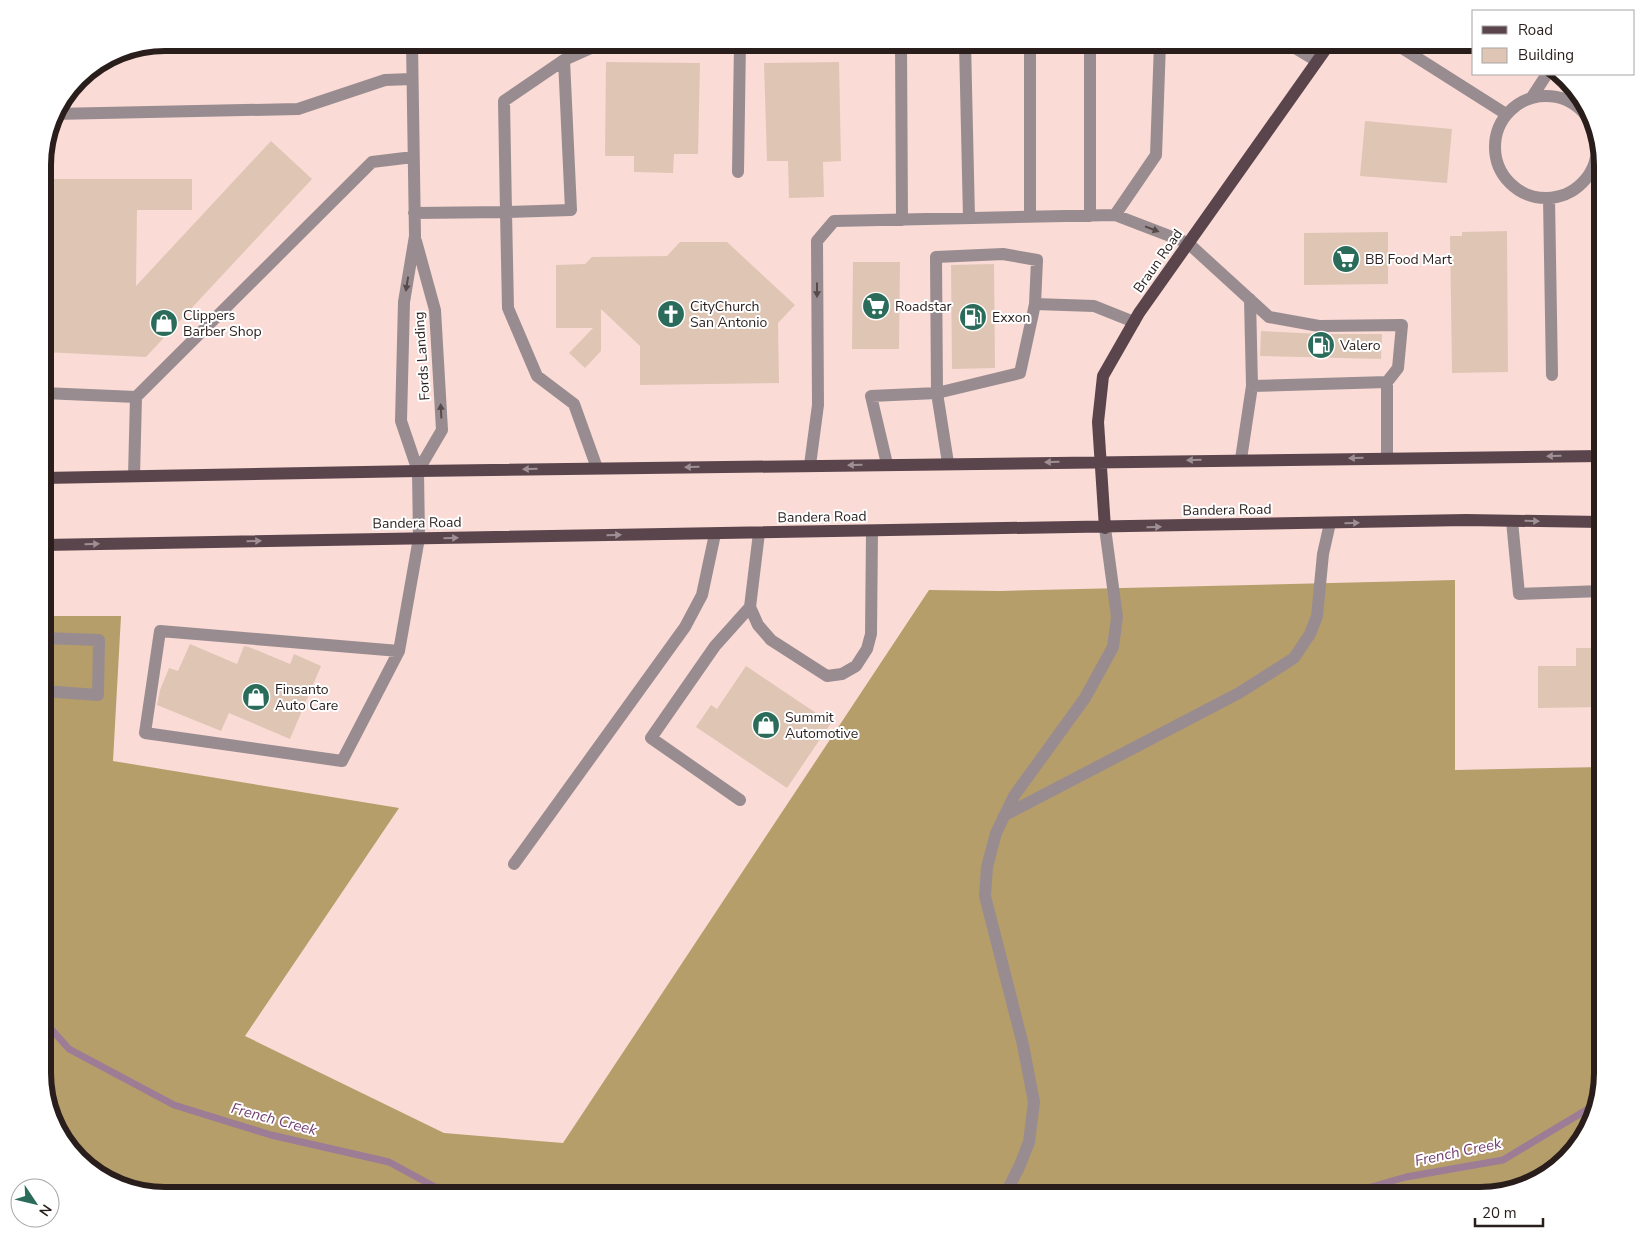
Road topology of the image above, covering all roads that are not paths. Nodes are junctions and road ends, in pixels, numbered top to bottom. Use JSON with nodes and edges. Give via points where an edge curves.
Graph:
{"nodes":[{"id":1,"x":412,"y":51,"type":"edge"},
{"id":2,"x":583,"y":51,"type":"edge"},
{"id":3,"x":740,"y":51,"type":"edge"},
{"id":4,"x":901,"y":51,"type":"edge"},
{"id":5,"x":965,"y":51,"type":"edge"},
{"id":6,"x":1030,"y":51,"type":"edge"},
{"id":7,"x":1090,"y":51,"type":"edge"},
{"id":8,"x":1160,"y":51,"type":"edge"},
{"id":9,"x":1301,"y":51,"type":"edge"},
{"id":10,"x":1324,"y":51,"type":"edge"},
{"id":11,"x":1408,"y":51,"type":"edge"},
{"id":12,"x":564,"y":60,"type":"junction"},
{"id":13,"x":1317,"y":61,"type":"junction"},
{"id":14,"x":1546,"y":75,"type":"edge"},
{"id":15,"x":412,"y":79,"type":"junction"},
{"id":16,"x":1532,"y":98,"type":"junction"},
{"id":17,"x":1577,"y":106,"type":"edge"},
{"id":18,"x":64,"y":114,"type":"edge"},
{"id":19,"x":1506,"y":114,"type":"junction"},
{"id":20,"x":413,"y":157,"type":"junction"},
{"id":21,"x":1594,"y":162,"type":"edge"},
{"id":22,"x":738,"y":172,"type":"dead end"},
{"id":23,"x":1549,"y":198,"type":"junction"},
{"id":24,"x":506,"y":212,"type":"junction"},
{"id":25,"x":414,"y":213,"type":"junction"},
{"id":26,"x":1115,"y":215,"type":"junction"},
{"id":27,"x":1090,"y":216,"type":"junction"},
{"id":28,"x":1030,"y":217,"type":"junction"},
{"id":29,"x":969,"y":218,"type":"junction"},
{"id":30,"x":902,"y":220,"type":"junction"},
{"id":31,"x":414,"y":236,"type":"junction"},
{"id":32,"x":1188,"y":244,"type":"junction"},
{"id":33,"x":1250,"y":300,"type":"junction"},
{"id":34,"x":1035,"y":304,"type":"junction"},
{"id":35,"x":1134,"y":322,"type":"junction"},
{"id":36,"x":1552,"y":376,"type":"dead end"},
{"id":37,"x":1387,"y":382,"type":"junction"},
{"id":38,"x":1252,"y":386,"type":"junction"},
{"id":39,"x":937,"y":392,"type":"junction"},
{"id":40,"x":51,"y":393,"type":"edge"},
{"id":41,"x":136,"y":397,"type":"junction"},
{"id":42,"x":1594,"y":456,"type":"edge"},
{"id":43,"x":1387,"y":458,"type":"junction"},
{"id":44,"x":1241,"y":460,"type":"junction"},
{"id":45,"x":1101,"y":461,"type":"junction"},
{"id":46,"x":948,"y":463,"type":"junction"},
{"id":47,"x":887,"y":464,"type":"junction"},
{"id":48,"x":810,"y":465,"type":"junction"},
{"id":49,"x":597,"y":468,"type":"junction"},
{"id":50,"x":418,"y":471,"type":"junction"},
{"id":51,"x":134,"y":476,"type":"junction"},
{"id":52,"x":51,"y":478,"type":"edge"},
{"id":53,"x":1512,"y":521,"type":"junction"},
{"id":54,"x":1594,"y":522,"type":"edge"},
{"id":55,"x":1330,"y":523,"type":"junction"},
{"id":56,"x":1106,"y":528,"type":"junction"},
{"id":57,"x":872,"y":531,"type":"junction"},
{"id":58,"x":759,"y":533,"type":"junction"},
{"id":59,"x":715,"y":534,"type":"junction"},
{"id":60,"x":419,"y":538,"type":"junction"},
{"id":61,"x":51,"y":545,"type":"edge"},
{"id":62,"x":1594,"y":591,"type":"edge"},
{"id":63,"x":750,"y":607,"type":"junction"},
{"id":64,"x":51,"y":638,"type":"edge"},
{"id":65,"x":399,"y":651,"type":"junction"},
{"id":66,"x":51,"y":692,"type":"edge"},
{"id":67,"x":740,"y":800,"type":"dead end"},
{"id":68,"x":1005,"y":815,"type":"junction"},
{"id":69,"x":514,"y":864,"type":"dead end"},
{"id":70,"x":1009,"y":1187,"type":"edge"}],
"edges":[{"from":1,"to":15,"type":"street","name":"Fords Landing"},
{"from":2,"to":12,"type":"street"},
{"from":3,"to":22,"type":"street"},
{"from":4,"to":30,"type":"street"},
{"from":5,"to":29,"type":"street"},
{"from":6,"to":28,"type":"street"},
{"from":7,"to":27,"type":"street"},
{"from":8,"to":26,"type":"street","via":[[1156,155]]},
{"from":9,"to":13,"type":"street"},
{"from":10,"to":13,"type":"main road","name":"Braun Road"},
{"from":11,"to":19,"type":"street"},
{"from":12,"to":24,"type":"street","via":[[504,101]]},
{"from":12,"to":24,"type":"street","via":[[571,210]]},
{"from":13,"to":32,"type":"main road","name":"Braun Road"},
{"from":14,"to":16,"type":"street"},
{"from":15,"to":18,"type":"street","via":[[386,80],[298,109]]},
{"from":15,"to":20,"type":"street","name":"Fords Landing"},
{"from":16,"to":17,"type":"street","via":[[1562,98]]},
{"from":16,"to":19,"type":"street"},
{"from":19,"to":23,"type":"street","via":[[1498,129],[1495,145],[1497,162],[1517,189],[1532,196]]},
{"from":20,"to":25,"type":"street","name":"Fords Landing"},
{"from":20,"to":41,"type":"street","via":[[372,162]]},
{"from":21,"to":23,"type":"street","via":[[1578,186]]},
{"from":23,"to":36,"type":"street"},
{"from":24,"to":25,"type":"street"},
{"from":24,"to":49,"type":"street","via":[[508,308],[537,376],[574,404]]},
{"from":25,"to":31,"type":"street","name":"Fords Landing"},
{"from":26,"to":27,"type":"street"},
{"from":26,"to":32,"type":"street","one_way":true},
{"from":27,"to":28,"type":"street"},
{"from":28,"to":29,"type":"street"},
{"from":29,"to":30,"type":"street"},
{"from":30,"to":48,"type":"street","one_way":true,"via":[[834,221],[816,241],[818,405]]},
{"from":31,"to":50,"type":"street","name":"Fords Landing","one_way":true,"via":[[404,302],[401,421]]},
{"from":50,"to":31,"type":"street","name":"Fords Landing","one_way":true,"via":[[442,430],[435,310]]},
{"from":32,"to":33,"type":"street"},
{"from":32,"to":35,"type":"main road","name":"Braun Road"},
{"from":33,"to":37,"type":"street","via":[[1269,317],[1319,326],[1402,324],[1398,368]]},
{"from":33,"to":38,"type":"street"},
{"from":34,"to":35,"type":"street","via":[[1094,306]]},
{"from":34,"to":39,"type":"street","via":[[1020,373]]},
{"from":34,"to":39,"type":"street","via":[[1037,260],[1003,254],[936,257]]},
{"from":35,"to":45,"type":"main road","name":"Braun Road","via":[[1103,376],[1098,422]]},
{"from":37,"to":38,"type":"street"},
{"from":37,"to":43,"type":"street"},
{"from":38,"to":44,"type":"street"},
{"from":39,"to":46,"type":"street"},
{"from":39,"to":47,"type":"street","via":[[871,396]]},
{"from":40,"to":41,"type":"street"},
{"from":41,"to":51,"type":"street"},
{"from":42,"to":43,"type":"main road","one_way":true},
{"from":43,"to":44,"type":"main road","one_way":true},
{"from":44,"to":45,"type":"main road","one_way":true},
{"from":45,"to":46,"type":"main road","one_way":true},
{"from":45,"to":56,"type":"main road","name":"Braun Road"},
{"from":46,"to":47,"type":"main road"},
{"from":47,"to":48,"type":"main road","one_way":true},
{"from":48,"to":49,"type":"main road","one_way":true},
{"from":49,"to":50,"type":"main road","one_way":true},
{"from":50,"to":51,"type":"main road"},
{"from":50,"to":60,"type":"street","name":"Fords Landing"},
{"from":51,"to":52,"type":"main road"},
{"from":53,"to":54,"type":"main road","name":"Bandera Road","one_way":true},
{"from":55,"to":53,"type":"main road","name":"Bandera Road","one_way":true},
{"from":53,"to":62,"type":"street","via":[[1519,594]]},
{"from":56,"to":55,"type":"main road","name":"Bandera Road","one_way":true},
{"from":55,"to":68,"type":"street","via":[[1323,554],[1317,616],[1310,634],[1294,658],[1239,694]]},
{"from":56,"to":57,"type":"main road","name":"Bandera Road"},
{"from":56,"to":68,"type":"street","via":[[1116,617],[1113,647],[1085,698],[1014,796]]},
{"from":57,"to":58,"type":"main road","name":"Bandera Road"},
{"from":57,"to":63,"type":"street","via":[[871,634],[867,649],[856,666],[842,674],[827,676],[771,640],[758,625]]},
{"from":58,"to":59,"type":"main road","name":"Bandera Road"},
{"from":58,"to":63,"type":"street"},
{"from":60,"to":59,"type":"main road","name":"Bandera Road","one_way":true},
{"from":59,"to":69,"type":"street","via":[[702,595],[685,627]]},
{"from":61,"to":60,"type":"main road","name":"Bandera Road","one_way":true},
{"from":60,"to":65,"type":"street","name":"Fords Landing"},
{"from":63,"to":67,"type":"street","via":[[715,646],[651,738]]},
{"from":64,"to":66,"type":"street","via":[[99,640],[98,695]]},
{"from":65,"to":65,"type":"street","name":"Fords Landing","via":[[160,631],[145,732],[342,761]]},
{"from":68,"to":70,"type":"street","via":[[996,833],[987,867],[986,896],[1034,1102],[1029,1142]]}]}
